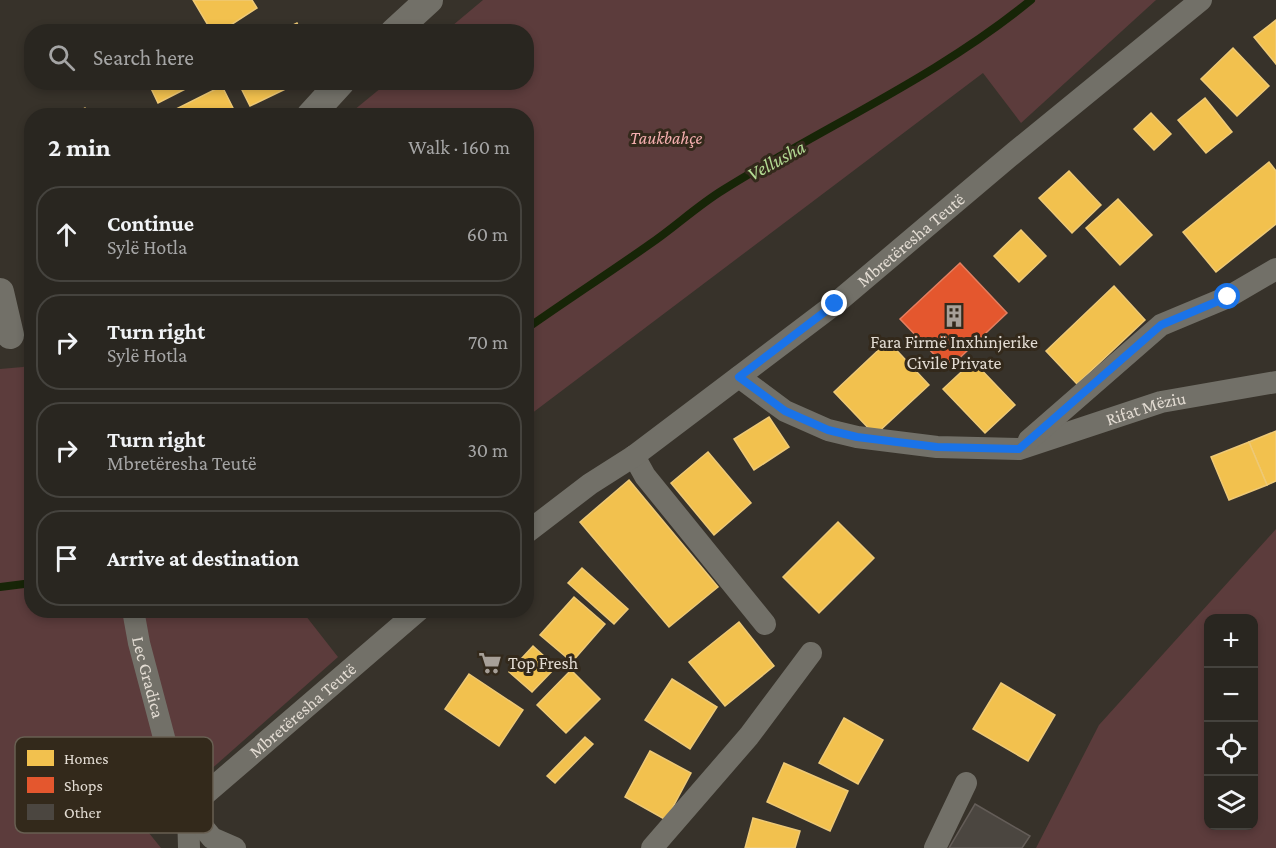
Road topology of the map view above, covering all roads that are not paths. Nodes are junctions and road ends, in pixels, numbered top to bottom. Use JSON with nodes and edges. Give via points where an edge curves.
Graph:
{"nodes":[{"id":1,"x":429,"y":0,"type":"edge"},
{"id":2,"x":1201,"y":0,"type":"edge"},
{"id":3,"x":403,"y":24,"type":"edge"},
{"id":4,"x":334,"y":90,"type":"edge"},
{"id":5,"x":317,"y":108,"type":"edge"},
{"id":6,"x":1276,"y":269,"type":"edge"},
{"id":7,"x":0,"y":292,"type":"edge"},
{"id":8,"x":14,"y":334,"type":"edge"},
{"id":9,"x":739,"y":377,"type":"junction"},
{"id":10,"x":1276,"y":382,"type":"edge"},
{"id":11,"x":1019,"y":449,"type":"junction"},
{"id":12,"x":634,"y":456,"type":"junction"},
{"id":13,"x":534,"y":526,"type":"edge"},
{"id":14,"x":135,"y":618,"type":"edge"},
{"id":15,"x":410,"y":618,"type":"edge"},
{"id":16,"x":765,"y":624,"type":"dead end"},
{"id":17,"x":811,"y":652,"type":"dead end"},
{"id":18,"x":165,"y":737,"type":"edge"},
{"id":19,"x":966,"y":783,"type":"dead end"},
{"id":20,"x":213,"y":787,"type":"edge"},
{"id":21,"x":189,"y":833,"type":"edge"},
{"id":22,"x":208,"y":833,"type":"edge"},
{"id":23,"x":189,"y":848,"type":"edge"},
{"id":24,"x":235,"y":848,"type":"edge"},
{"id":25,"x":652,"y":848,"type":"edge"},
{"id":26,"x":934,"y":848,"type":"edge"}],
"edges":[{"from":1,"to":3,"type":"street"},
{"from":2,"to":9,"type":"street","name":"Mbretëresha Teutë","via":[[835,304]]},
{"from":4,"to":5,"type":"street"},
{"from":6,"to":11,"type":"street","via":[[1228,297],[1161,325]]},
{"from":7,"to":8,"type":"street"},
{"from":9,"to":11,"type":"street","name":"Rifat Mëziu","via":[[785,411],[828,430],[937,447]]},
{"from":9,"to":12,"type":"street","name":"Mbretëresha Teutë"},
{"from":10,"to":11,"type":"street","name":"Rifat Mëziu","via":[[1161,402]]},
{"from":12,"to":13,"type":"street","name":"Mbretëresha Teutë"},
{"from":12,"to":16,"type":"street","via":[[645,476]]},
{"from":14,"to":18,"type":"street","name":"Lec Gradica"},
{"from":15,"to":20,"type":"street","name":"Mbretëresha Teutë"},
{"from":17,"to":25,"type":"street","via":[[749,736]]},
{"from":19,"to":26,"type":"street"},
{"from":21,"to":23,"type":"street","name":"Lec Gradica"},
{"from":22,"to":24,"type":"street"}]}
